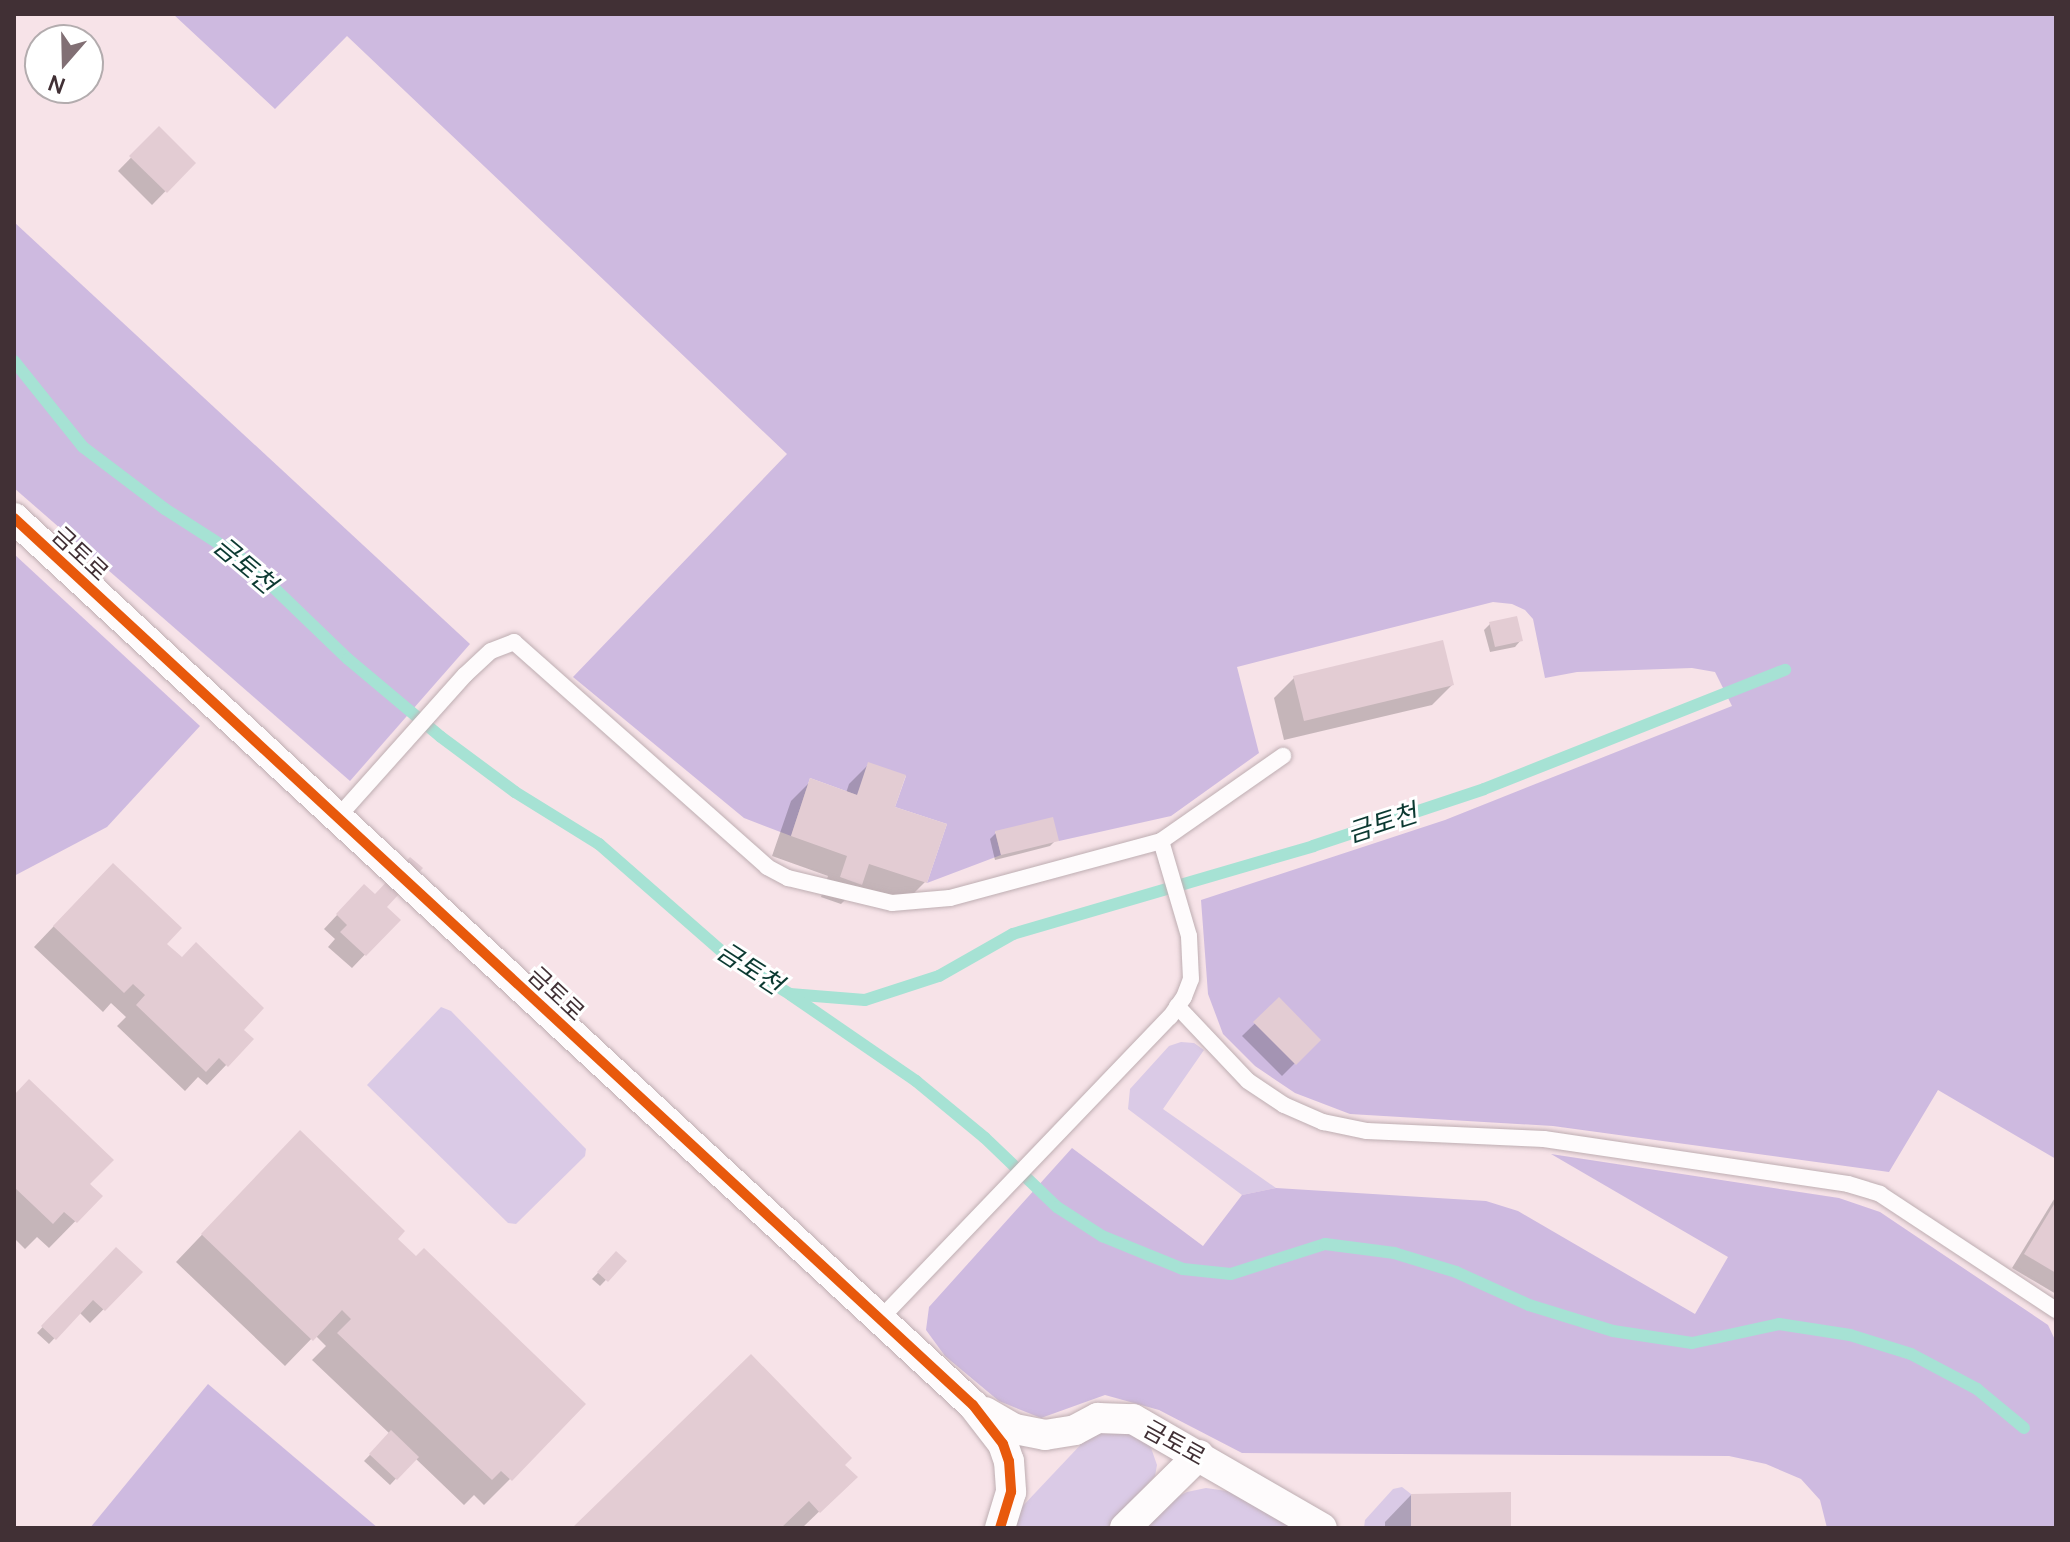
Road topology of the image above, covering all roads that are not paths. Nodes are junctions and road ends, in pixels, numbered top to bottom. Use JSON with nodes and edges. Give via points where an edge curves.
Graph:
{"nodes":[{"id":1,"x":14,"y":518,"type":"edge"},
{"id":2,"x":1283,"y":756,"type":"dead end"},
{"id":3,"x":346,"y":806,"type":"junction"},
{"id":4,"x":1161,"y":841,"type":"junction"},
{"id":5,"x":1177,"y":1006,"type":"junction"},
{"id":6,"x":2056,"y":1310,"type":"edge"},
{"id":7,"x":880,"y":1319,"type":"junction"},
{"id":8,"x":973,"y":1405,"type":"junction"},
{"id":9,"x":1199,"y":1455,"type":"junction"},
{"id":10,"x":1000,"y":1528,"type":"edge"},
{"id":11,"x":1125,"y":1528,"type":"edge"},
{"id":12,"x":1322,"y":1528,"type":"edge"}],
"edges":[{"from":1,"to":3,"type":"street","name":"금토로"},
{"from":2,"to":4,"type":"lane"},
{"from":3,"to":4,"type":"lane","via":[[465,675],[491,651],[514,642],[757,859],[788,878],[892,903],[936,900]]},
{"from":3,"to":7,"type":"street","name":"금토로"},
{"from":4,"to":5,"type":"lane","via":[[1192,958],[1191,979]]},
{"from":5,"to":6,"type":"lane","via":[[1248,1081],[1323,1122],[1367,1131],[1544,1139],[1848,1184],[1880,1194]]},
{"from":5,"to":7,"type":"lane"},
{"from":7,"to":8,"type":"street","name":"금토로"},
{"from":8,"to":9,"type":"street","name":"금토로","via":[[1031,1434],[1062,1434],[1098,1418],[1133,1419]]},
{"from":8,"to":10,"type":"street","name":"금토로","via":[[1003,1444],[1009,1461],[1011,1492]]},
{"from":9,"to":11,"type":"street"},
{"from":9,"to":12,"type":"street","name":"금토로"}]}
